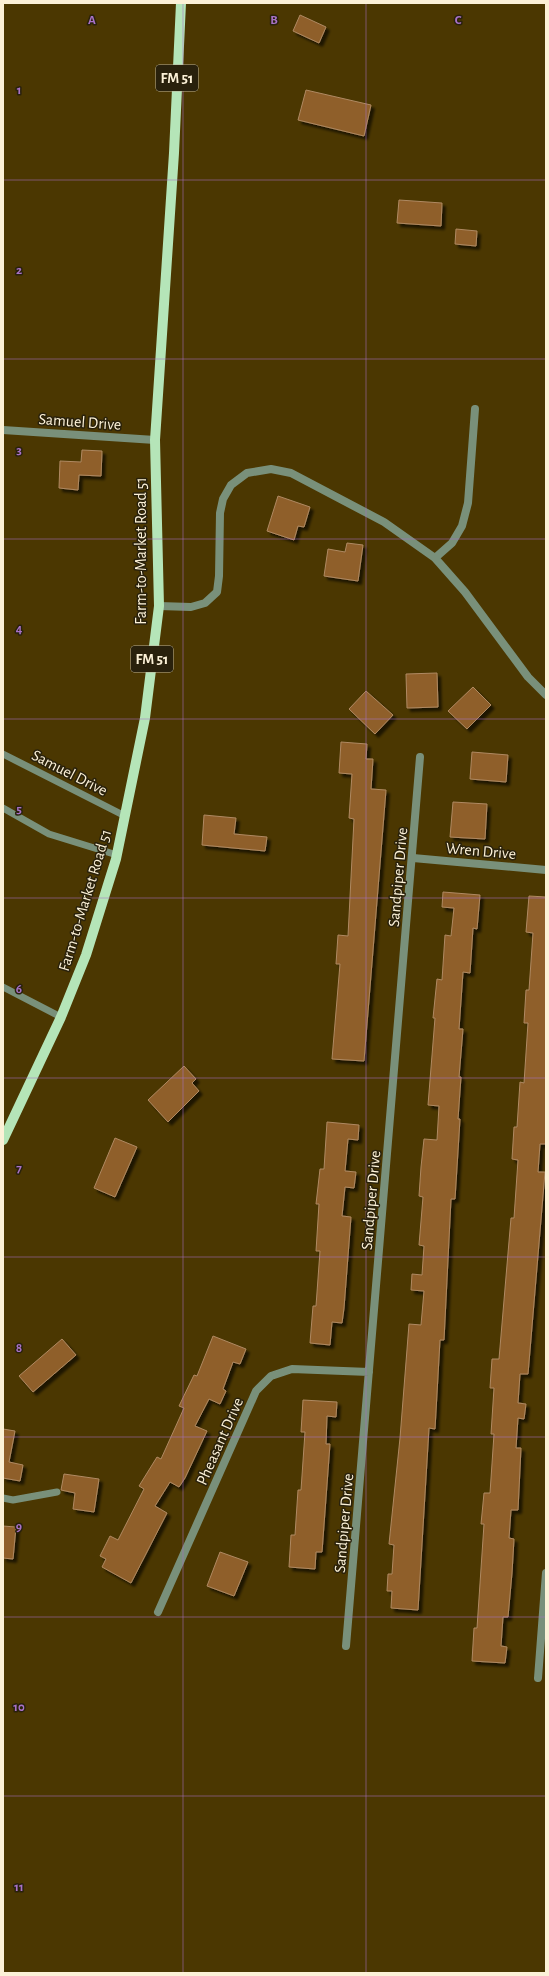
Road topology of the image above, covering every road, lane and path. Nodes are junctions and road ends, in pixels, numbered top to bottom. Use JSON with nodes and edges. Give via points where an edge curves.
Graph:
{"nodes":[{"id":1,"x":181,"y":3,"type":"edge"},
{"id":2,"x":475,"y":409,"type":"dead end"},
{"id":3,"x":3,"y":430,"type":"edge"},
{"id":4,"x":155,"y":440,"type":"junction"},
{"id":5,"x":435,"y":558,"type":"junction"},
{"id":6,"x":158,"y":606,"type":"junction"},
{"id":7,"x":546,"y":695,"type":"edge"},
{"id":8,"x":3,"y":754,"type":"edge"},
{"id":9,"x":420,"y":757,"type":"dead end"},
{"id":10,"x":3,"y":808,"type":"edge"},
{"id":11,"x":125,"y":816,"type":"junction"},
{"id":12,"x":117,"y":856,"type":"junction"},
{"id":13,"x":413,"y":858,"type":"junction"},
{"id":14,"x":546,"y":870,"type":"edge"},
{"id":15,"x":3,"y":987,"type":"edge"},
{"id":16,"x":61,"y":1017,"type":"junction"},
{"id":17,"x":6,"y":1123,"type":"edge"},
{"id":18,"x":3,"y":1140,"type":"edge"},
{"id":19,"x":369,"y":1372,"type":"junction"},
{"id":20,"x":57,"y":1492,"type":"dead end"},
{"id":21,"x":3,"y":1498,"type":"edge"},
{"id":22,"x":546,"y":1573,"type":"edge"},
{"id":23,"x":158,"y":1612,"type":"dead end"},
{"id":24,"x":346,"y":1646,"type":"dead end"},
{"id":25,"x":538,"y":1678,"type":"dead end"}],
"edges":[{"from":1,"to":4,"type":"main road","name":"Farm-to-Market Road 51","number":"FM 51"},
{"from":2,"to":5,"type":"street","via":[[468,503],[462,526],[452,543]]},
{"from":3,"to":4,"type":"street","name":"Samuel Drive"},
{"from":4,"to":6,"type":"main road","name":"Farm-to-Market Road 51","number":"FM 51"},
{"from":5,"to":6,"type":"street","via":[[384,522],[291,473],[271,469],[247,473],[232,485],[223,499],[216,592],[205,603],[191,607]]},
{"from":5,"to":7,"type":"street","via":[[466,592],[528,677]]},
{"from":6,"to":11,"type":"main road","name":"Farm-to-Market Road 51","number":"FM 51","via":[[145,718]]},
{"from":8,"to":11,"type":"lane","name":"Samuel Drive"},
{"from":9,"to":13,"type":"street","name":"Sandpiper Drive"},
{"from":10,"to":12,"type":"lane","via":[[49,834]]},
{"from":11,"to":12,"type":"main road","name":"Farm-to-Market Road 51","number":"FM 51"},
{"from":12,"to":16,"type":"main road","name":"Farm-to-Market Road 51","number":"FM 51","via":[[86,955]]},
{"from":13,"to":14,"type":"street","name":"Wren Drive"},
{"from":13,"to":19,"type":"street","name":"Sandpiper Drive"},
{"from":15,"to":16,"type":"lane"},
{"from":16,"to":17,"type":"main road","name":"Farm-to-Market Road 51","number":"FM 51"},
{"from":17,"to":18,"type":"main road","name":"Farm-to-Market Road 51","number":"FM 51"},
{"from":19,"to":23,"type":"street","name":"Pheasant Drive","via":[[292,1369],[271,1376],[256,1391]]},
{"from":19,"to":24,"type":"street","name":"Sandpiper Drive"},
{"from":20,"to":21,"type":"lane","via":[[13,1500]]},
{"from":22,"to":25,"type":"street"}]}
